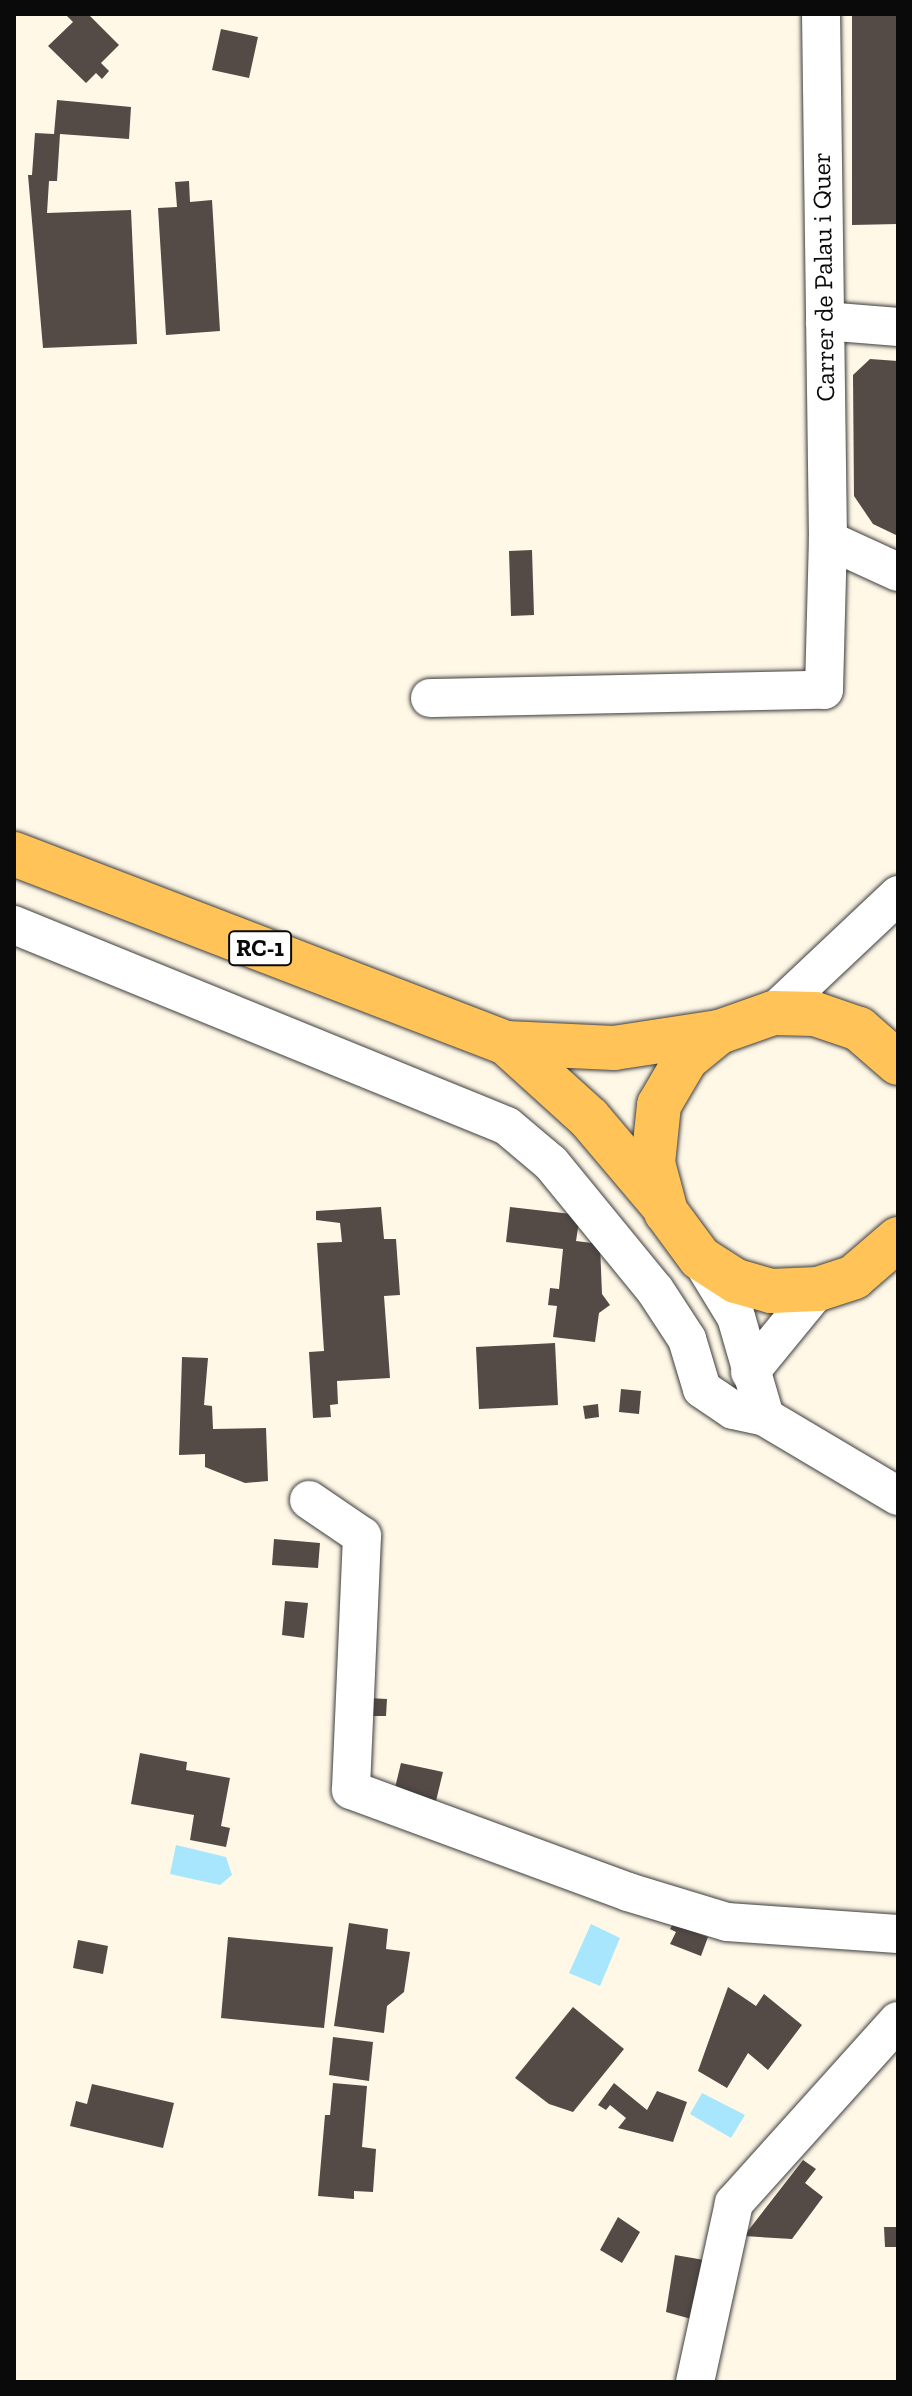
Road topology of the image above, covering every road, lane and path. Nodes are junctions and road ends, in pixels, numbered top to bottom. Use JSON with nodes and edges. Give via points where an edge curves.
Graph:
{"nodes":[{"id":1,"x":821,"y":14,"type":"edge"},
{"id":2,"x":825,"y":321,"type":"junction"},
{"id":3,"x":898,"y":327,"type":"edge"},
{"id":4,"x":828,"y":540,"type":"junction"},
{"id":5,"x":898,"y":572,"type":"edge"},
{"id":6,"x":430,"y":698,"type":"dead end"},
{"id":7,"x":14,"y":854,"type":"edge"},
{"id":8,"x":898,"y":895,"type":"edge"},
{"id":9,"x":14,"y":925,"type":"edge"},
{"id":10,"x":773,"y":1013,"type":"junction"},
{"id":11,"x":719,"y":1032,"type":"junction"},
{"id":12,"x":506,"y":1043,"type":"junction"},
{"id":13,"x":898,"y":1063,"type":"edge"},
{"id":14,"x":664,"y":1206,"type":"junction"},
{"id":15,"x":895,"y":1248,"type":"edge"},
{"id":16,"x":700,"y":1258,"type":"junction"},
{"id":17,"x":818,"y":1289,"type":"junction"},
{"id":18,"x":750,"y":1372,"type":"junction"},
{"id":19,"x":765,"y":1417,"type":"junction"},
{"id":20,"x":898,"y":1496,"type":"edge"},
{"id":21,"x":309,"y":1500,"type":"dead end"},
{"id":22,"x":898,"y":1934,"type":"edge"},
{"id":23,"x":898,"y":2021,"type":"edge"},
{"id":24,"x":695,"y":2382,"type":"edge"}],
"edges":[{"from":1,"to":2,"type":"street","name":"Carrer de Palau i Quer"},
{"from":2,"to":3,"type":"street"},
{"from":2,"to":4,"type":"street","name":"Carrer de Palau i Quer"},
{"from":4,"to":5,"type":"street"},
{"from":4,"to":6,"type":"street","name":"Carrer de Palau i Quer","via":[[824,690]]},
{"from":7,"to":12,"type":"main road","number":"RC-1"},
{"from":8,"to":10,"type":"street"},
{"from":9,"to":19,"type":"street","via":[[507,1126],[551,1163],[655,1290],[687,1339],[702,1389],[733,1410]]},
{"from":10,"to":11,"type":"main road","number":"RC-1"},
{"from":10,"to":13,"type":"main road","number":"RC-1","via":[[815,1014],[859,1029]]},
{"from":11,"to":12,"type":"main road","number":"RC-1","via":[[614,1048]]},
{"from":11,"to":14,"type":"main road","number":"RC-1","via":[[686,1059],[659,1105],[653,1163]]},
{"from":12,"to":14,"type":"main road","number":"RC-1","via":[[589,1118]]},
{"from":14,"to":16,"type":"main road","number":"RC-1"},
{"from":15,"to":17,"type":"main road","number":"RC-1","via":[[854,1277]]},
{"from":16,"to":17,"type":"main road","number":"RC-1","via":[[736,1281],[771,1291]]},
{"from":16,"to":18,"type":"street","via":[[736,1317]]},
{"from":17,"to":18,"type":"street"},
{"from":18,"to":19,"type":"street"},
{"from":19,"to":20,"type":"street"},
{"from":21,"to":22,"type":"street","via":[[362,1536],[351,1790],[628,1892],[727,1922]]},
{"from":23,"to":24,"type":"street","via":[[734,2203]]}]}
